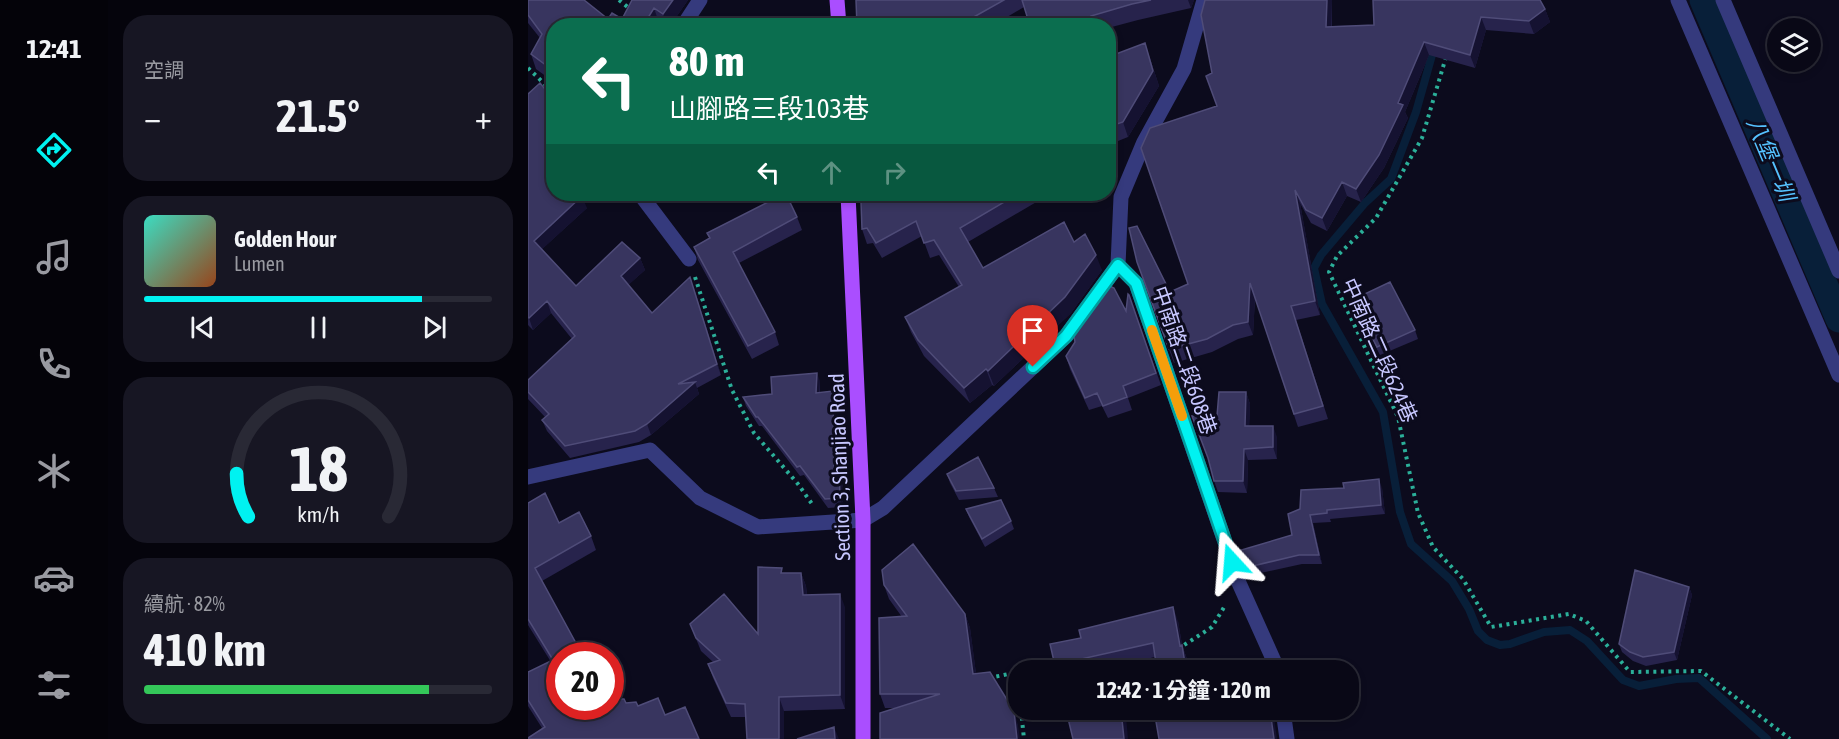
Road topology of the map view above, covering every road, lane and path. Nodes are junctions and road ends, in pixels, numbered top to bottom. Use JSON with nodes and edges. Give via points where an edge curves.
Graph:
{"nodes":[{"id":1,"x":619,"y":0,"type":"edge"},
{"id":2,"x":700,"y":0,"type":"edge"},
{"id":3,"x":837,"y":0,"type":"edge"},
{"id":4,"x":1204,"y":0,"type":"edge"},
{"id":5,"x":1678,"y":0,"type":"edge"},
{"id":6,"x":1724,"y":0,"type":"edge"},
{"id":7,"x":638,"y":14,"type":"edge"},
{"id":8,"x":688,"y":18,"type":"edge"},
{"id":9,"x":838,"y":18,"type":"edge"},
{"id":10,"x":1448,"y":46,"type":"edge"},
{"id":11,"x":528,"y":68,"type":"edge"},
{"id":12,"x":546,"y":85,"type":"edge"},
{"id":13,"x":645,"y":201,"type":"edge"},
{"id":14,"x":848,"y":201,"type":"edge"},
{"id":15,"x":689,"y":259,"type":"joint"},
{"id":16,"x":1118,"y":265,"type":"junction"},
{"id":17,"x":1839,"y":272,"type":"edge"},
{"id":18,"x":1839,"y":375,"type":"edge"},
{"id":19,"x":528,"y":477,"type":"edge"},
{"id":20,"x":863,"y":520,"type":"junction"},
{"id":21,"x":823,"y":522,"type":"junction"},
{"id":22,"x":1239,"y":583,"type":"junction"},
{"id":23,"x":1170,"y":653,"type":"edge"},
{"id":24,"x":1274,"y":660,"type":"edge"},
{"id":25,"x":1008,"y":674,"type":"edge"},
{"id":26,"x":984,"y":679,"type":"edge"},
{"id":27,"x":1022,"y":720,"type":"edge"},
{"id":28,"x":1284,"y":720,"type":"edge"},
{"id":29,"x":863,"y":739,"type":"edge"},
{"id":30,"x":1024,"y":739,"type":"edge"},
{"id":31,"x":1287,"y":739,"type":"edge"},
{"id":32,"x":1790,"y":739,"type":"edge"}],
"edges":[{"from":1,"to":7,"type":"path"},
{"from":2,"to":8,"type":"lane"},
{"from":3,"to":9,"type":"main road"},
{"from":4,"to":16,"type":"lane","via":[[1184,69],[1144,142],[1121,197]]},
{"from":5,"to":18,"type":"lane"},
{"from":6,"to":17,"type":"lane"},
{"from":10,"to":32,"type":"path","name":"中南路二段624巷","via":[[1422,138],[1376,218],[1337,256],[1329,272],[1398,417],[1418,513],[1433,547],[1463,579],[1491,627],[1569,614],[1586,621],[1630,672],[1701,671]]},
{"from":11,"to":12,"type":"path"},
{"from":13,"to":15,"type":"lane"},
{"from":14,"to":20,"type":"main road","name":"Section 3, Shanjiao Road"},
{"from":15,"to":21,"type":"path","via":[[732,390],[754,433],[798,484]]},
{"from":16,"to":20,"type":"lane","via":[[1066,336],[883,508]]},
{"from":16,"to":22,"type":"lane","name":"中南路二段608巷","via":[[1136,283]]},
{"from":19,"to":21,"type":"lane","via":[[650,450],[700,498],[758,527]]},
{"from":20,"to":21,"type":"lane"},
{"from":20,"to":29,"type":"main road","name":"Section 3, Shanjiao Road"},
{"from":22,"to":23,"type":"path","via":[[1212,627]]},
{"from":22,"to":24,"type":"lane","name":"中南路二段608巷"},
{"from":25,"to":26,"type":"path"},
{"from":27,"to":30,"type":"path"},
{"from":28,"to":31,"type":"lane"}]}
